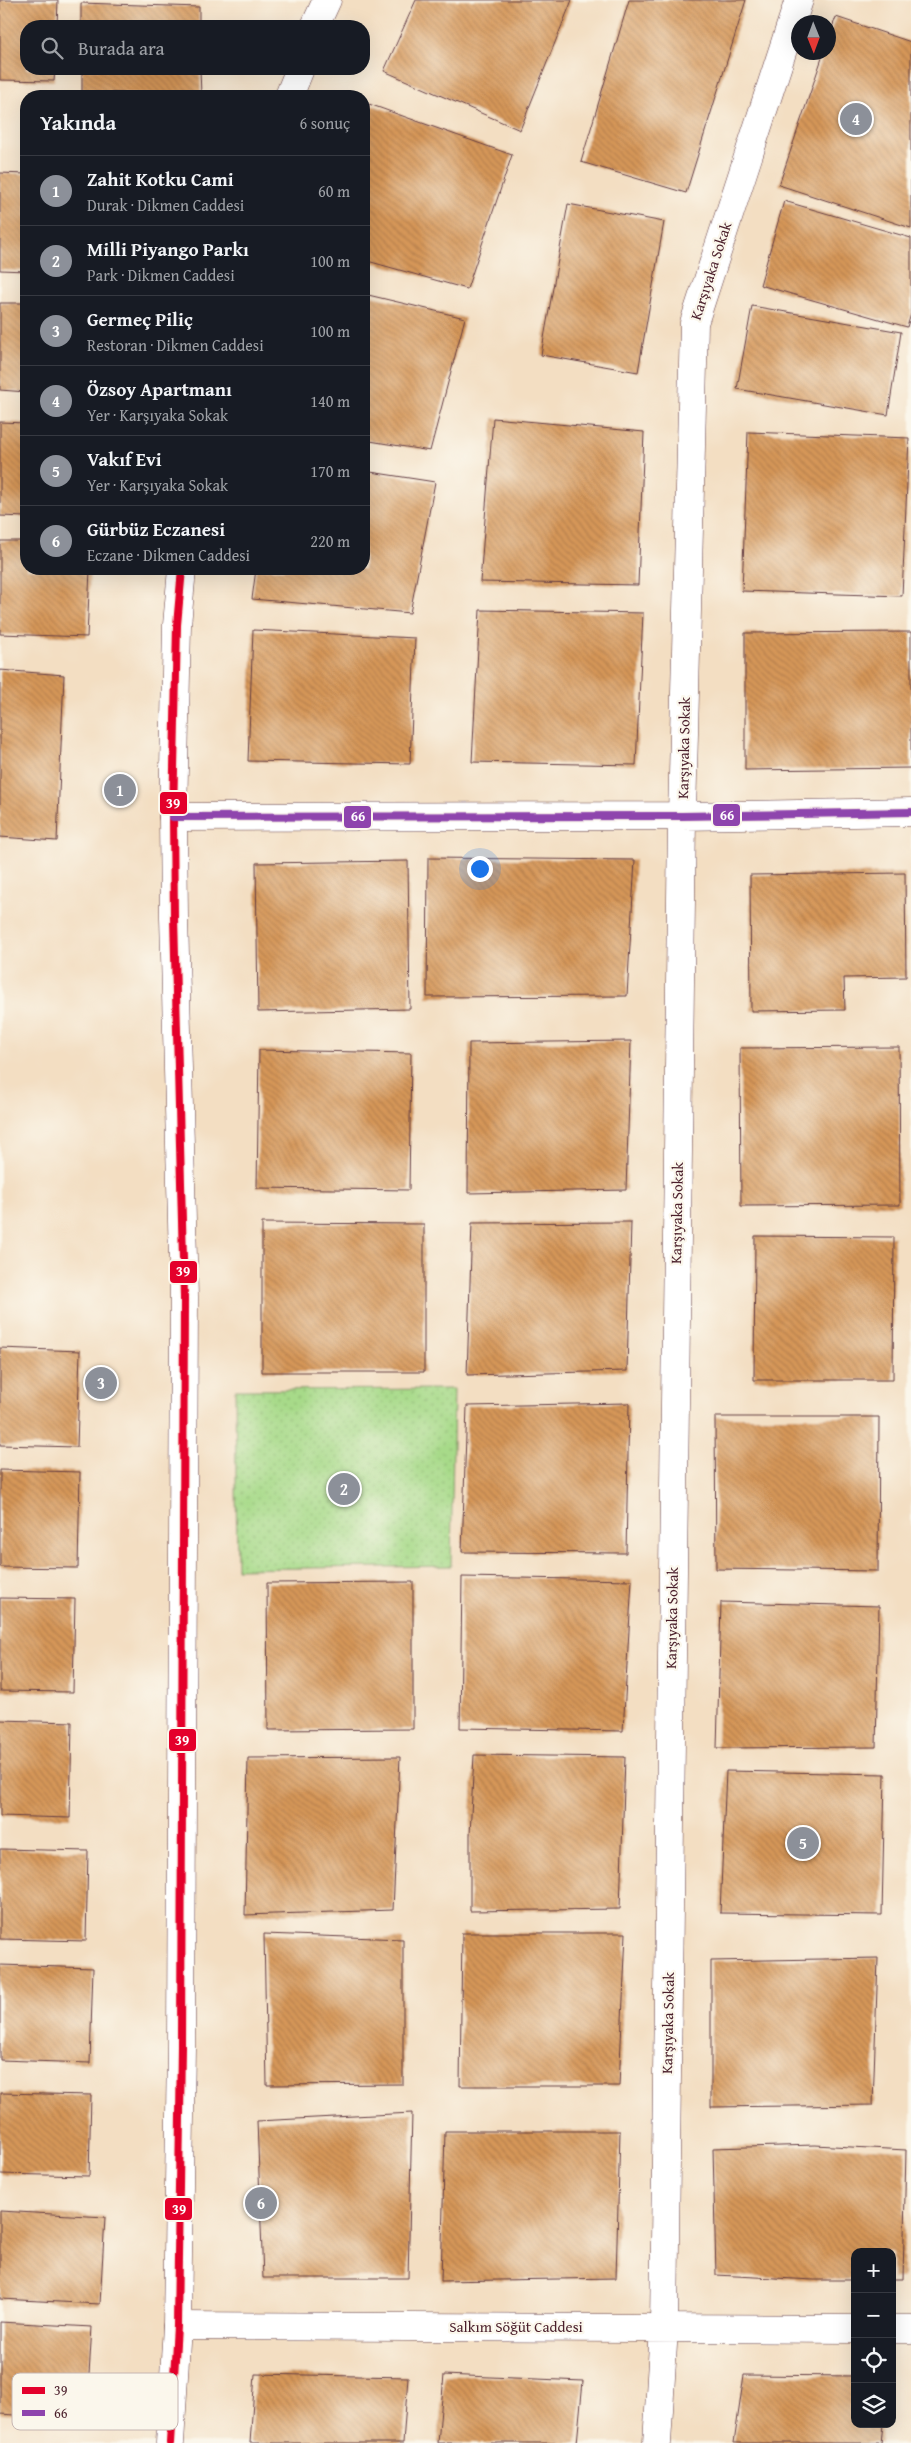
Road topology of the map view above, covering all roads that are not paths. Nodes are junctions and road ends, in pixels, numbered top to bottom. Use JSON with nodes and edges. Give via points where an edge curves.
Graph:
{"nodes":[{"id":1,"x":799,"y":0,"type":"edge"},
{"id":2,"x":298,"y":75,"type":"edge"},
{"id":3,"x":291,"y":90,"type":"edge"},
{"id":4,"x":181,"y":575,"type":"edge"},
{"id":5,"x":911,"y":812,"type":"edge"},
{"id":6,"x":682,"y":816,"type":"junction"},
{"id":7,"x":173,"y":817,"type":"junction"},
{"id":8,"x":177,"y":2326,"type":"junction"},
{"id":9,"x":664,"y":2328,"type":"junction"},
{"id":10,"x":851,"y":2329,"type":"edge"},
{"id":11,"x":896,"y":2329,"type":"edge"},
{"id":12,"x":911,"y":2329,"type":"edge"},
{"id":13,"x":174,"y":2373,"type":"edge"},
{"id":14,"x":171,"y":2430,"type":"edge"},
{"id":15,"x":170,"y":2443,"type":"edge"},
{"id":16,"x":657,"y":2443,"type":"edge"}],
"edges":[{"from":1,"to":6,"type":"street","name":"Karşıyaka Sokak","via":[[694,323]]},
{"from":2,"to":3,"type":"street"},
{"from":4,"to":7,"type":"street","via":[[177,625]]},
{"from":5,"to":6,"type":"street"},
{"from":6,"to":7,"type":"street"},
{"from":6,"to":9,"type":"street","name":"Karşıyaka Sokak"},
{"from":7,"to":8,"type":"street","via":[[184,1297]]},
{"from":8,"to":9,"type":"street","name":"Salkım Söğüt Caddesi"},
{"from":8,"to":13,"type":"street"},
{"from":9,"to":10,"type":"street","name":"Salkım Söğüt Caddesi"},
{"from":9,"to":16,"type":"street","name":"Karşıyaka Sokak"},
{"from":11,"to":12,"type":"street"},
{"from":14,"to":15,"type":"street"}]}
